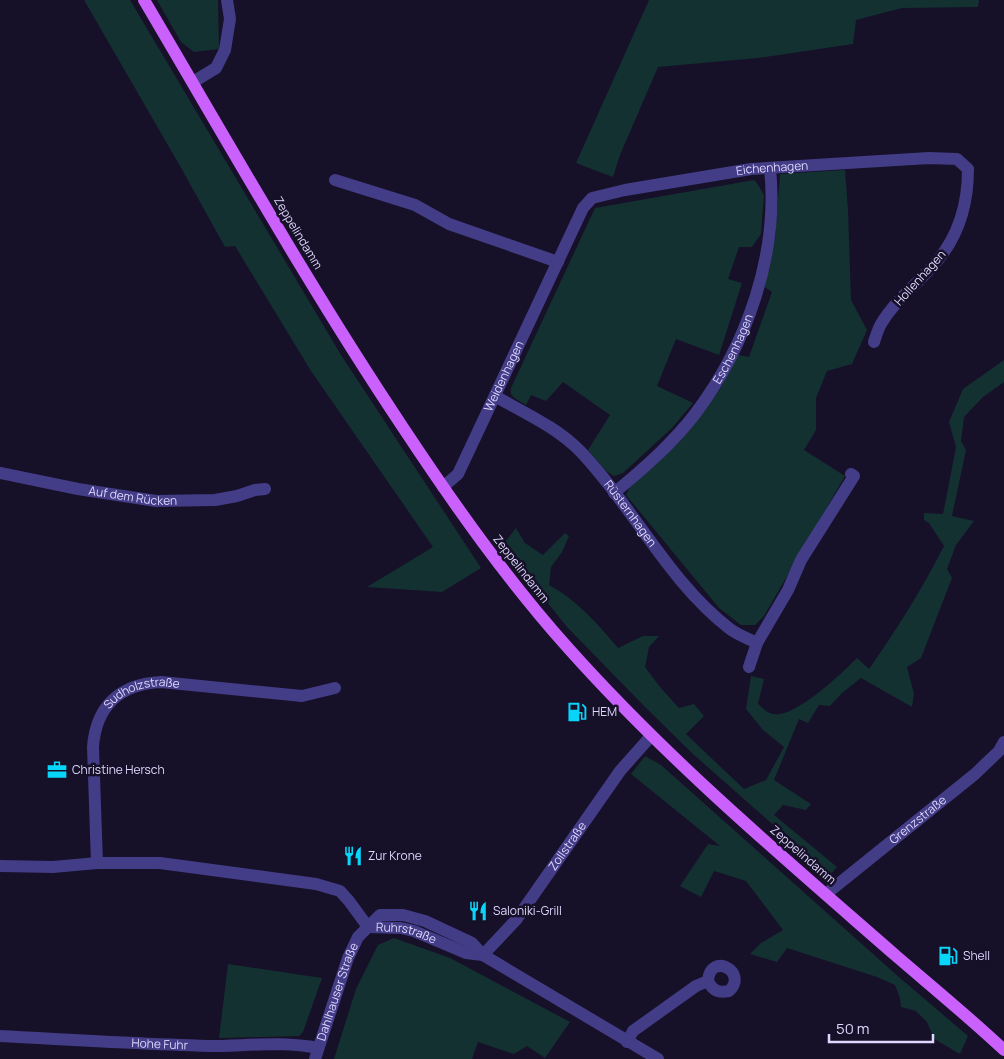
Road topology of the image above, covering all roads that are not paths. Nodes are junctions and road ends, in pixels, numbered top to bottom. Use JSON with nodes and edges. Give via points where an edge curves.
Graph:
{"nodes":[{"id":1,"x":144,"y":0,"type":"edge"},
{"id":2,"x":227,"y":0,"type":"edge"},
{"id":3,"x":193,"y":82,"type":"junction"},
{"id":4,"x":957,"y":159,"type":"joint"},
{"id":5,"x":770,"y":168,"type":"junction"},
{"id":6,"x":335,"y":180,"type":"dead end"},
{"id":7,"x":589,"y":200,"type":"joint"},
{"id":8,"x":558,"y":262,"type":"junction"},
{"id":9,"x":874,"y":342,"type":"dead end"},
{"id":10,"x":495,"y":396,"type":"junction"},
{"id":11,"x":0,"y":473,"type":"edge"},
{"id":12,"x":851,"y":474,"type":"dead end"},
{"id":13,"x":443,"y":487,"type":"junction"},
{"id":14,"x":266,"y":489,"type":"dead end"},
{"id":15,"x":614,"y":493,"type":"junction"},
{"id":16,"x":758,"y":643,"type":"junction"},
{"id":17,"x":749,"y":667,"type":"dead end"},
{"id":18,"x":335,"y":688,"type":"dead end"},
{"id":19,"x":651,"y":736,"type":"junction"},
{"id":20,"x":1004,"y":742,"type":"edge"},
{"id":21,"x":97,"y":863,"type":"junction"},
{"id":22,"x":0,"y":866,"type":"edge"},
{"id":23,"x":826,"y":894,"type":"junction"},
{"id":24,"x":368,"y":927,"type":"junction"},
{"id":25,"x":482,"y":955,"type":"junction"},
{"id":26,"x":708,"y":982,"type":"dead end"},
{"id":27,"x":0,"y":1036,"type":"edge"},
{"id":28,"x":627,"y":1042,"type":"junction"},
{"id":29,"x":1003,"y":1046,"type":"edge"},
{"id":30,"x":317,"y":1054,"type":"edge"},
{"id":31,"x":658,"y":1059,"type":"edge"}],
"edges":[{"from":1,"to":3,"type":"main road","name":"Zeppelindamm"},
{"from":2,"to":3,"type":"street","via":[[230,19],[225,50],[216,68]]},
{"from":3,"to":13,"type":"main road","name":"Zeppelindamm","via":[[360,362]]},
{"from":4,"to":5,"type":"street","name":"Eichenhagen"},
{"from":4,"to":9,"type":"street","name":"Hollenhagen","via":[[968,169],[968,188],[959,225],[938,260],[881,324]]},
{"from":5,"to":7,"type":"street","name":"Eichenhagen","via":[[625,190]]},
{"from":5,"to":15,"type":"street","name":"Eschenhagen","via":[[770,230],[762,274],[729,362],[695,414],[669,444]]},
{"from":6,"to":8,"type":"street","via":[[415,204],[449,224]]},
{"from":7,"to":8,"type":"street","name":"Weidenhagen"},
{"from":8,"to":10,"type":"street","name":"Weidenhagen"},
{"from":10,"to":13,"type":"street","name":"Weidenhagen","via":[[458,474]]},
{"from":10,"to":15,"type":"street","name":"Rüsternhagen","via":[[565,438],[580,451]]},
{"from":11,"to":14,"type":"street","name":"Auf dem Rücken","via":[[156,501],[215,500]]},
{"from":12,"to":16,"type":"street","via":[[854,476],[801,560]]},
{"from":13,"to":19,"type":"main road","name":"Zeppelindamm","via":[[566,646]]},
{"from":15,"to":16,"type":"street","name":"Rüsternhagen","via":[[671,569],[704,605],[732,630]]},
{"from":16,"to":17,"type":"street"},
{"from":18,"to":21,"type":"street","name":"Sudholzstraße","via":[[302,696],[146,682],[125,690],[106,706],[94,732]]},
{"from":19,"to":23,"type":"main road","name":"Zeppelindamm"},
{"from":19,"to":25,"type":"street","name":"Zollstraße","via":[[620,771],[516,920]]},
{"from":20,"to":23,"type":"street","name":"Grenzstraße","via":[[975,774]]},
{"from":21,"to":22,"type":"street","via":[[53,867]]},
{"from":21,"to":24,"type":"street","via":[[160,863],[316,884],[340,892]]},
{"from":23,"to":29,"type":"main road","name":"Zeppelindamm"},
{"from":24,"to":25,"type":"street","name":"Ruhrstraße","via":[[380,915],[414,917],[472,943]]},
{"from":24,"to":30,"type":"street","name":"Dahlhauser Straße","via":[[358,937],[348,958]]},
{"from":25,"to":28,"type":"street","name":"Ruhrstraße"},
{"from":26,"to":28,"type":"street","via":[[696,986],[633,1031]]},
{"from":27,"to":30,"type":"street","name":"Hohe Fuhr","via":[[136,1044],[301,1045]]},
{"from":28,"to":31,"type":"street","name":"Ruhrstraße"}]}
